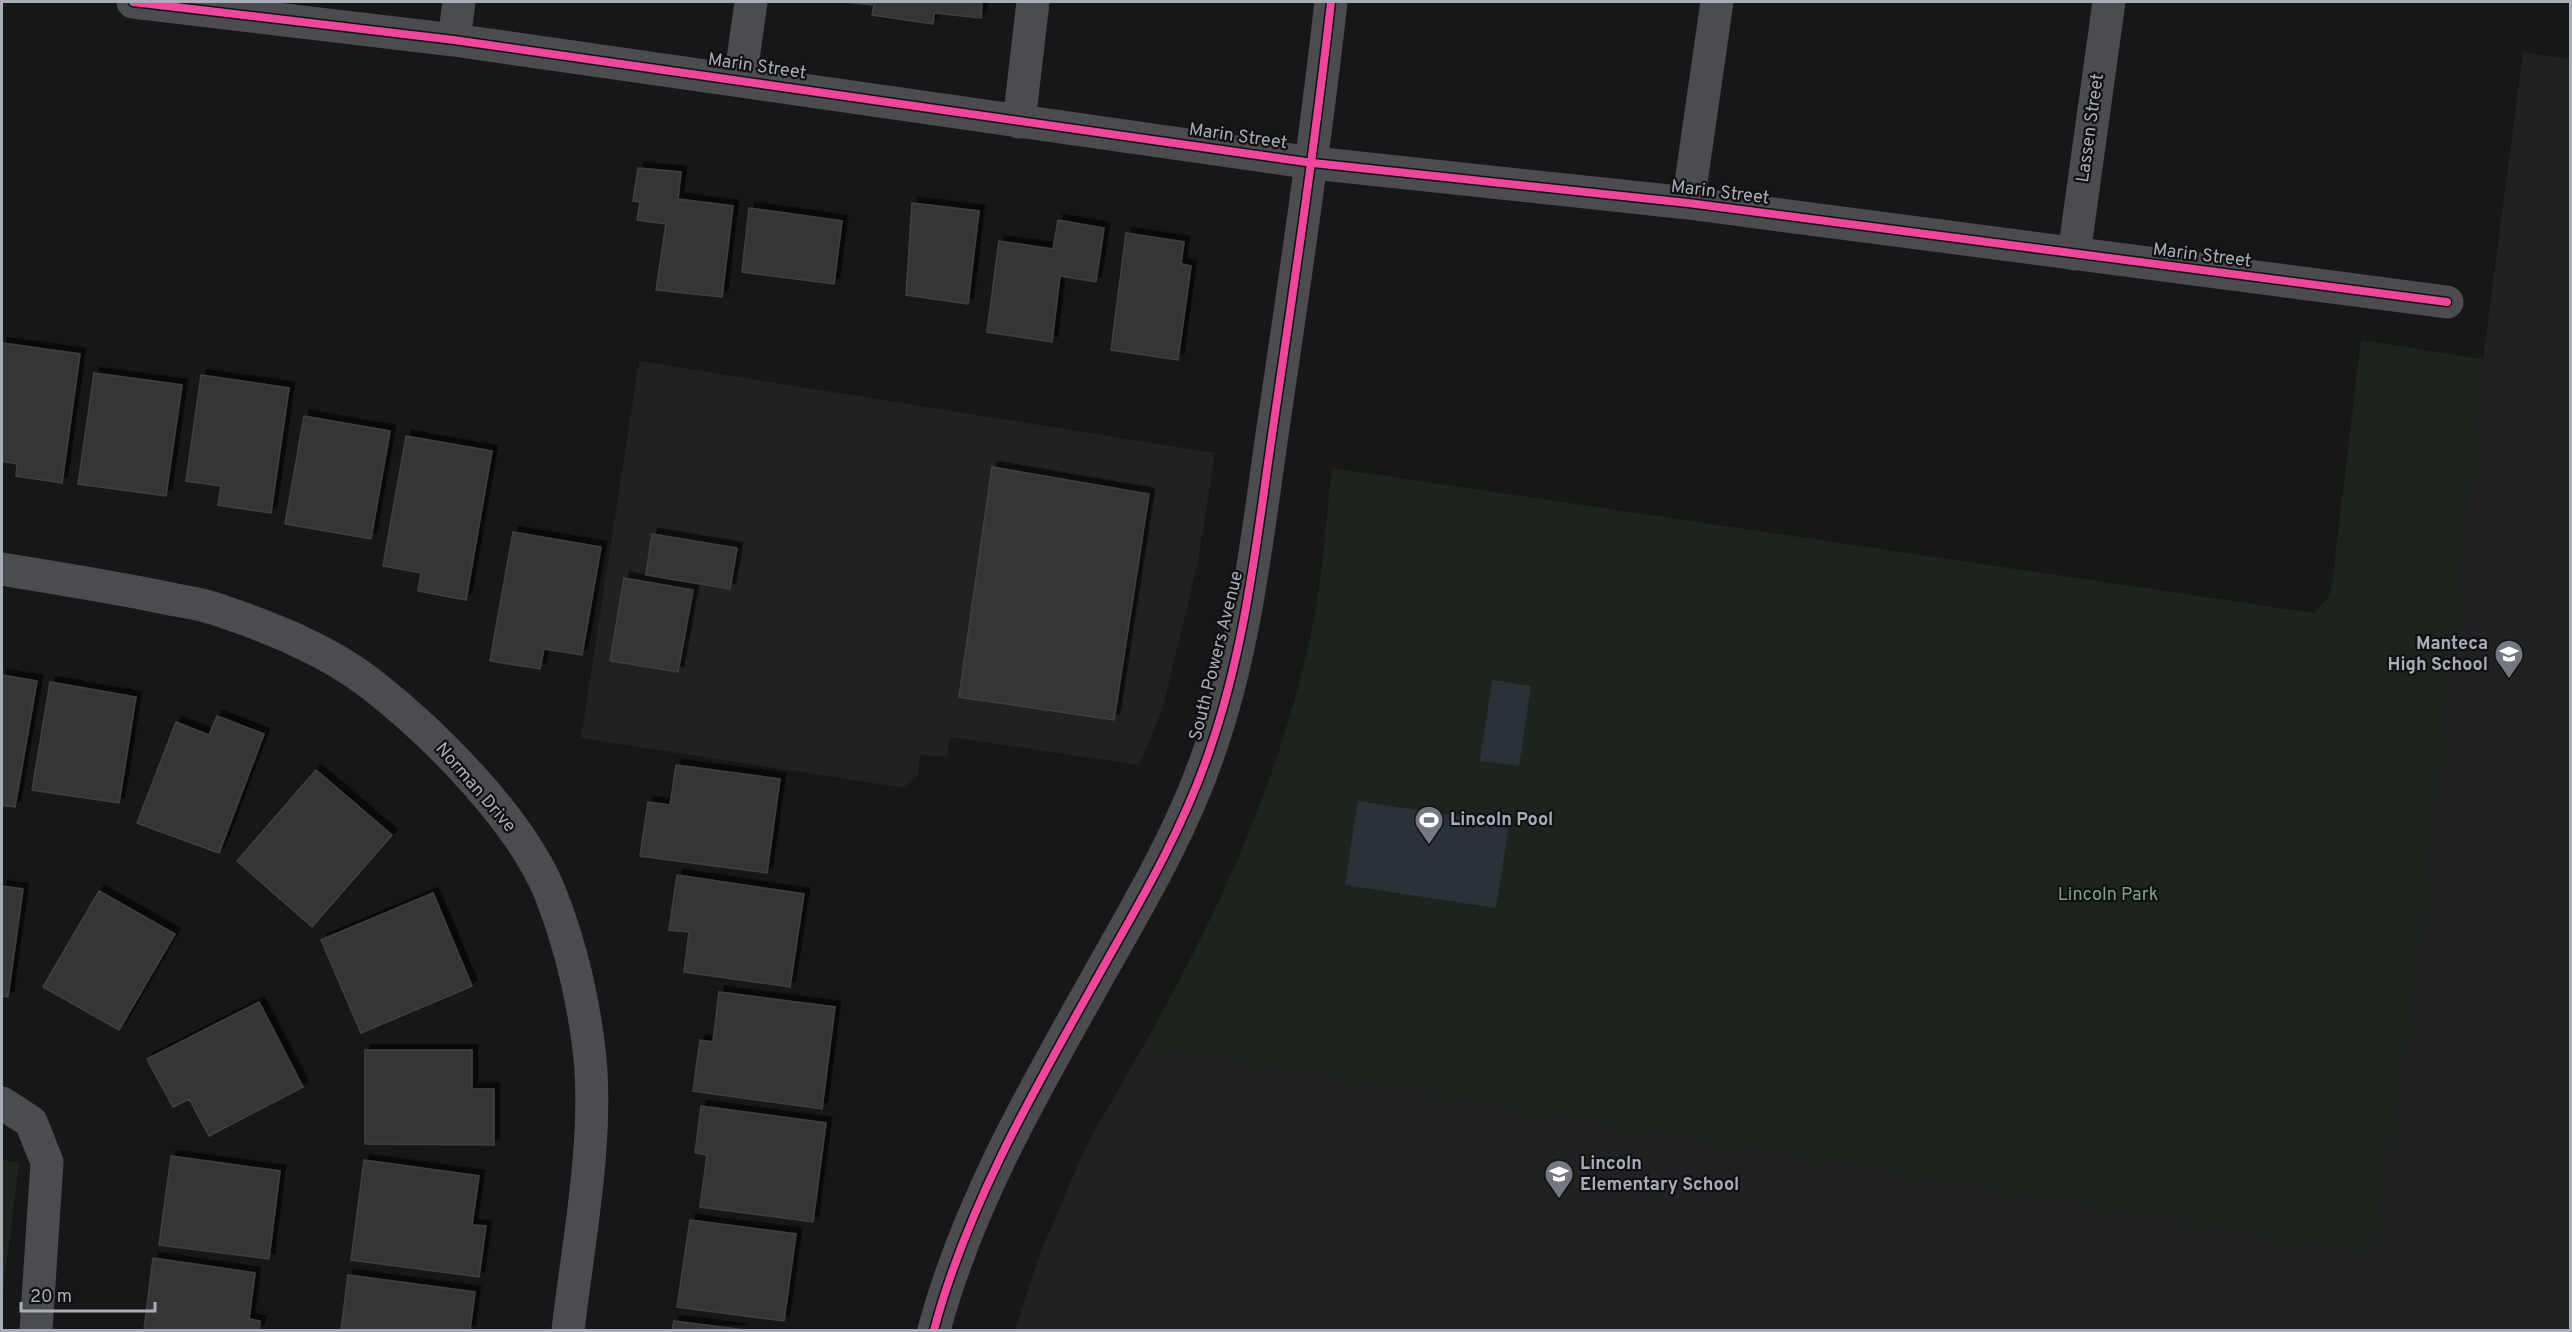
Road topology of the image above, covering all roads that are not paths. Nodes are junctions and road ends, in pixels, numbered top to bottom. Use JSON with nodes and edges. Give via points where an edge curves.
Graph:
{"nodes":[{"id":1,"x":147,"y":2,"type":"edge"},
{"id":2,"x":459,"y":2,"type":"edge"},
{"id":3,"x":751,"y":2,"type":"edge"},
{"id":4,"x":1033,"y":2,"type":"edge"},
{"id":5,"x":1331,"y":2,"type":"edge"},
{"id":6,"x":1717,"y":2,"type":"edge"},
{"id":7,"x":2109,"y":2,"type":"edge"},
{"id":8,"x":454,"y":40,"type":"junction"},
{"id":9,"x":740,"y":80,"type":"junction"},
{"id":10,"x":1019,"y":122,"type":"junction"},
{"id":11,"x":1313,"y":163,"type":"junction"},
{"id":12,"x":1688,"y":203,"type":"junction"},
{"id":13,"x":2074,"y":254,"type":"junction"},
{"id":14,"x":2447,"y":303,"type":"dead end"},
{"id":15,"x":2,"y":569,"type":"edge"},
{"id":16,"x":2,"y":1103,"type":"edge"},
{"id":17,"x":36,"y":1330,"type":"edge"},
{"id":18,"x":568,"y":1330,"type":"edge"},
{"id":19,"x":934,"y":1330,"type":"edge"}],
"edges":[{"from":1,"to":8,"type":"street","name":"Marin Street"},
{"from":2,"to":8,"type":"street"},
{"from":3,"to":9,"type":"street"},
{"from":4,"to":10,"type":"street"},
{"from":5,"to":11,"type":"street","name":"South Powers Avenue"},
{"from":6,"to":12,"type":"street"},
{"from":7,"to":13,"type":"street","name":"Lassen Street"},
{"from":8,"to":9,"type":"street","name":"Marin Street"},
{"from":9,"to":10,"type":"street","name":"Marin Street"},
{"from":10,"to":11,"type":"street","name":"Marin Street"},
{"from":11,"to":12,"type":"street","name":"Marin Street"},
{"from":11,"to":19,"type":"street","name":"South Powers Avenue","via":[[1253,570],[1233,671],[1209,753],[1136,909],[1037,1084],[997,1166],[967,1233]]},
{"from":12,"to":13,"type":"street","name":"Marin Street"},
{"from":13,"to":14,"type":"street","name":"Marin Street"},
{"from":15,"to":18,"type":"street","name":"Norman Drive","via":[[213,608],[295,639],[370,683],[433,739],[486,794],[523,842],[551,893],[568,947],[590,1058],[592,1117]]},
{"from":16,"to":17,"type":"street","via":[[31,1122],[47,1162]]}]}
